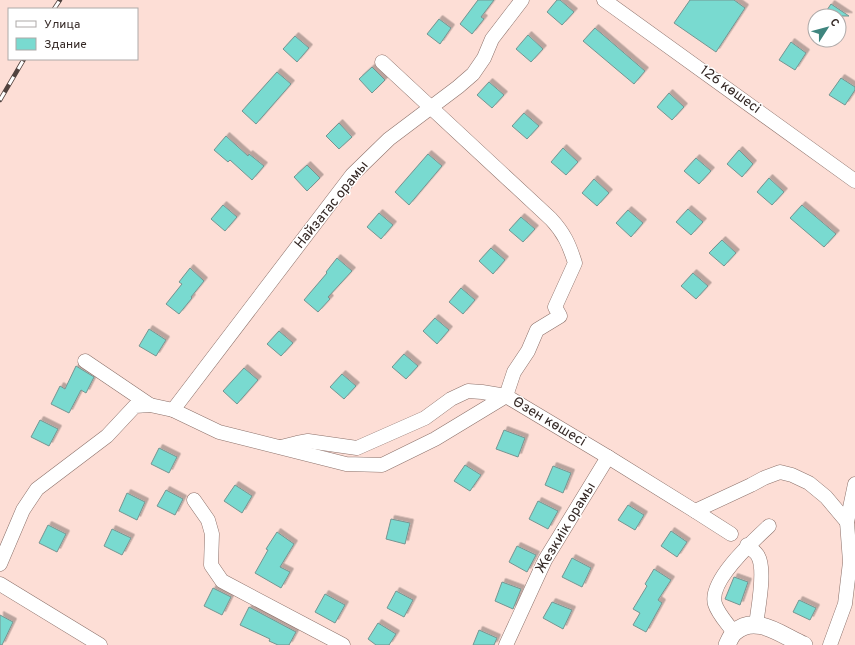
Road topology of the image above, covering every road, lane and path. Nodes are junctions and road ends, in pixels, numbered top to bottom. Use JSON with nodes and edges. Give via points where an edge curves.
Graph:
{"nodes":[{"id":1,"x":522,"y":0,"type":"edge"},
{"id":2,"x":604,"y":0,"type":"edge"},
{"id":3,"x":382,"y":62,"type":"dead end"},
{"id":4,"x":431,"y":108,"type":"junction"},
{"id":5,"x":855,"y":181,"type":"edge"},
{"id":6,"x":85,"y":361,"type":"dead end"},
{"id":7,"x":506,"y":396,"type":"junction"},
{"id":8,"x":150,"y":405,"type":"junction"},
{"id":9,"x":173,"y":410,"type":"junction"},
{"id":10,"x":280,"y":448,"type":"junction"},
{"id":11,"x":608,"y":457,"type":"junction"},
{"id":12,"x":855,"y":484,"type":"edge"},
{"id":13,"x":194,"y":500,"type":"dead end"},
{"id":14,"x":695,"y":511,"type":"junction"},
{"id":15,"x":847,"y":522,"type":"junction"},
{"id":16,"x":769,"y":526,"type":"dead end"},
{"id":17,"x":731,"y":534,"type":"dead end"},
{"id":18,"x":747,"y":546,"type":"junction"},
{"id":19,"x":0,"y":564,"type":"edge"},
{"id":20,"x":0,"y":584,"type":"edge"},
{"id":21,"x":740,"y":632,"type":"edge"},
{"id":22,"x":100,"y":645,"type":"edge"},
{"id":23,"x":343,"y":645,"type":"edge"},
{"id":24,"x":506,"y":645,"type":"edge"},
{"id":25,"x":804,"y":645,"type":"edge"},
{"id":26,"x":830,"y":645,"type":"edge"}],
"edges":[{"from":1,"to":4,"type":"street","name":"Найзатас орамы","via":[[492,39],[484,58],[473,74]]},
{"from":2,"to":5,"type":"street","name":"126 көшесі"},
{"from":3,"to":4,"type":"street"},
{"from":4,"to":7,"type":"street","via":[[561,230],[575,263],[555,307],[560,316],[537,330],[528,351],[514,372]]},
{"from":4,"to":9,"type":"street","name":"Найзатас орамы","via":[[389,139],[352,175]]},
{"from":6,"to":8,"type":"street"},
{"from":7,"to":10,"type":"street","name":"Өзен көшесі","via":[[468,391],[451,398],[425,418],[358,448],[308,441]]},
{"from":7,"to":10,"type":"street","via":[[435,439],[382,465],[346,464]]},
{"from":7,"to":11,"type":"street","name":"Өзен көшесі"},
{"from":8,"to":9,"type":"street"},
{"from":8,"to":19,"type":"street","via":[[135,406],[107,436],[37,489],[23,510]]},
{"from":9,"to":10,"type":"street","via":[[219,432]]},
{"from":11,"to":14,"type":"street","name":"Өзен көшесі"},
{"from":11,"to":24,"type":"street","name":"Жезкиік орамы","via":[[545,560]]},
{"from":12,"to":15,"type":"street"},
{"from":13,"to":23,"type":"street","via":[[208,520],[212,534],[211,565],[222,581]]},
{"from":14,"to":15,"type":"street","via":[[780,472],[809,483],[826,497]]},
{"from":14,"to":17,"type":"street","name":"Өзен көшесі"},
{"from":15,"to":26,"type":"street","via":[[850,562],[845,604]]},
{"from":16,"to":18,"type":"street"},
{"from":18,"to":21,"type":"street","via":[[758,555],[762,576]]},
{"from":18,"to":21,"type":"street","via":[[717,585],[714,596],[719,611]]},
{"from":20,"to":22,"type":"street"},
{"from":21,"to":25,"type":"main road","via":[[770,628]]}]}
